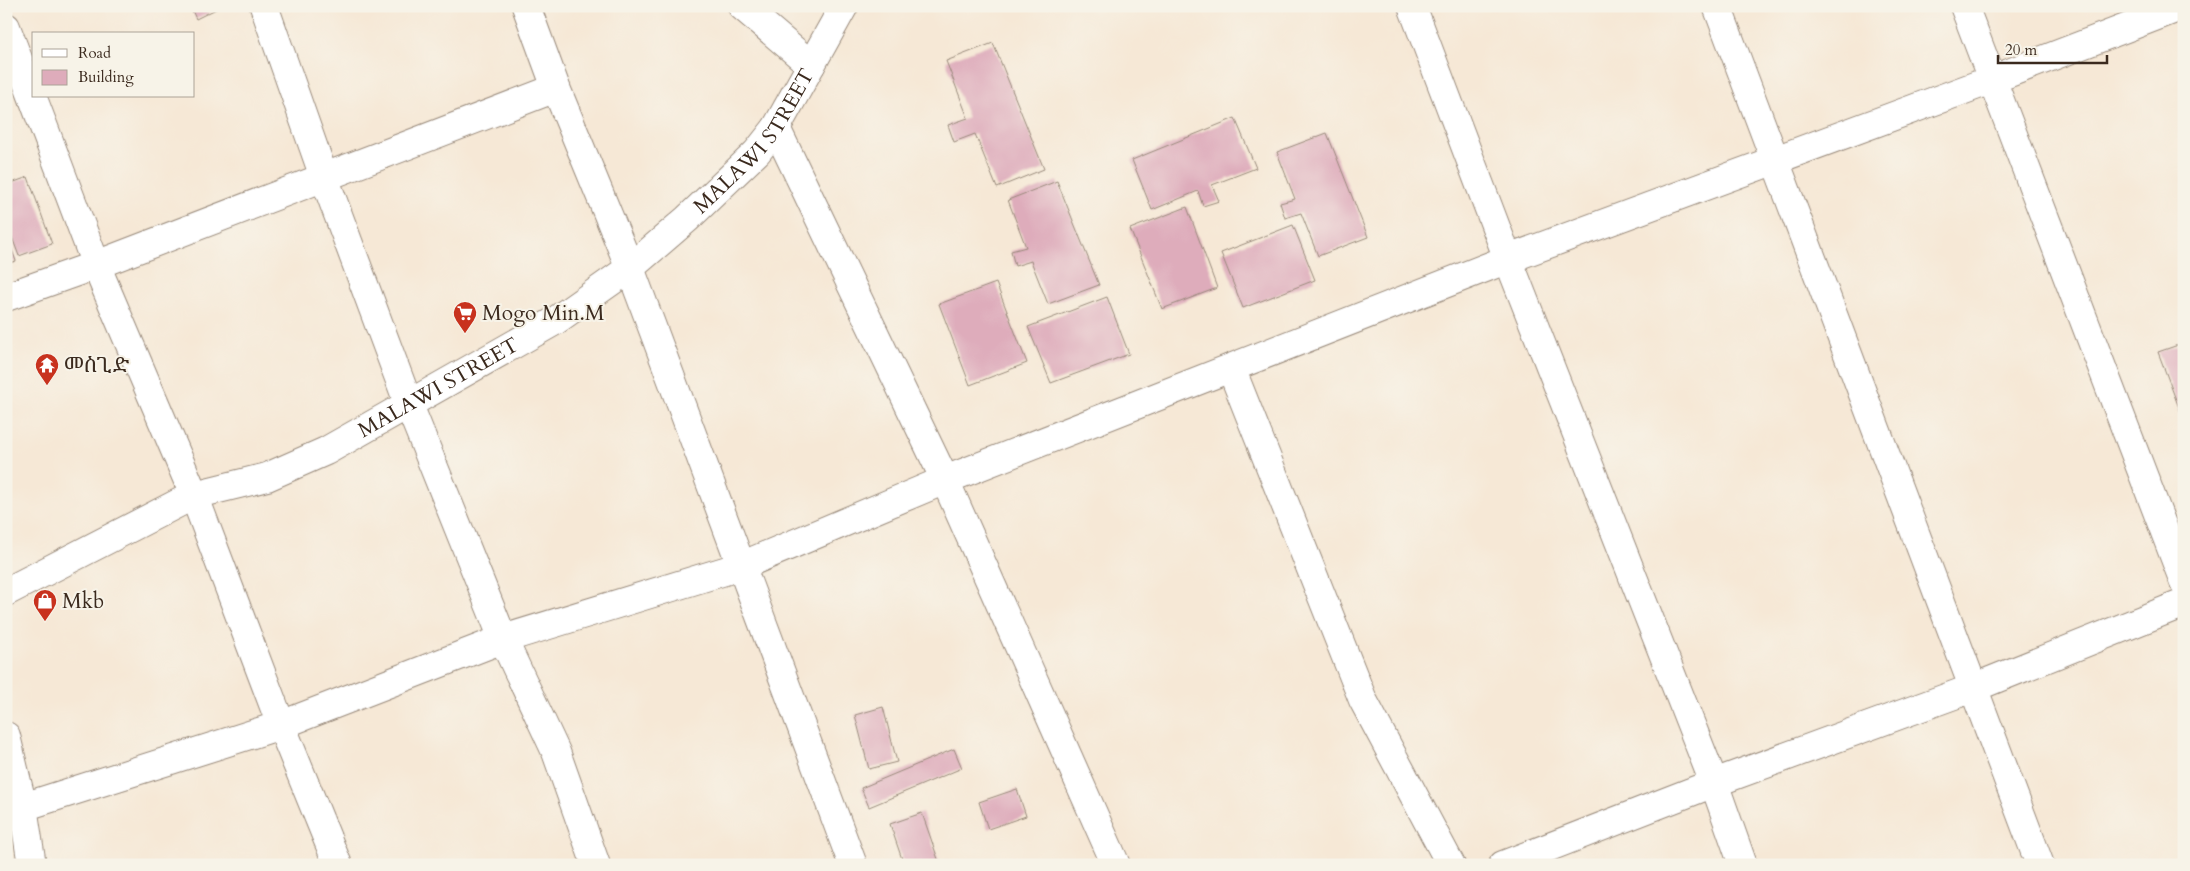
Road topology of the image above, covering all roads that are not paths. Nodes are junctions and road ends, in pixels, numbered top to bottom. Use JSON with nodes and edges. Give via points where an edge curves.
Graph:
{"nodes":[{"id":1,"x":264,"y":6,"type":"edge"},
{"id":2,"x":526,"y":6,"type":"edge"},
{"id":3,"x":742,"y":6,"type":"edge"},
{"id":4,"x":844,"y":6,"type":"edge"},
{"id":5,"x":1412,"y":6,"type":"edge"},
{"id":6,"x":1717,"y":6,"type":"edge"},
{"id":7,"x":1964,"y":6,"type":"edge"},
{"id":8,"x":2183,"y":6,"type":"edge"},
{"id":9,"x":6,"y":27,"type":"edge"},
{"id":10,"x":811,"y":65,"type":"junction"},
{"id":11,"x":1991,"y":80,"type":"junction"},
{"id":12,"x":556,"y":88,"type":"junction"},
{"id":13,"x":32,"y":96,"type":"edge"},
{"id":14,"x":33,"y":98,"type":"edge"},
{"id":15,"x":776,"y":128,"type":"junction"},
{"id":16,"x":1776,"y":160,"type":"junction"},
{"id":17,"x":324,"y":177,"type":"junction"},
{"id":18,"x":1508,"y":259,"type":"junction"},
{"id":19,"x":96,"y":265,"type":"junction"},
{"id":20,"x":630,"y":268,"type":"junction"},
{"id":21,"x":6,"y":296,"type":"edge"},
{"id":22,"x":1231,"y":368,"type":"junction"},
{"id":23,"x":409,"y":405,"type":"junction"},
{"id":24,"x":945,"y":480,"type":"junction"},
{"id":25,"x":194,"y":495,"type":"junction"},
{"id":26,"x":741,"y":566,"type":"junction"},
{"id":27,"x":2184,"y":582,"type":"edge"},
{"id":28,"x":6,"y":592,"type":"edge"},
{"id":29,"x":2184,"y":603,"type":"edge"},
{"id":30,"x":503,"y":639,"type":"junction"},
{"id":31,"x":1973,"y":688,"type":"junction"},
{"id":32,"x":281,"y":724,"type":"junction"},
{"id":33,"x":6,"y":736,"type":"edge"},
{"id":34,"x":1714,"y":783,"type":"junction"},
{"id":35,"x":23,"y":807,"type":"junction"},
{"id":36,"x":32,"y":865,"type":"edge"},
{"id":37,"x":338,"y":865,"type":"edge"},
{"id":38,"x":596,"y":865,"type":"edge"},
{"id":39,"x":853,"y":865,"type":"edge"},
{"id":40,"x":1116,"y":865,"type":"edge"},
{"id":41,"x":1450,"y":865,"type":"edge"},
{"id":42,"x":1503,"y":865,"type":"edge"},
{"id":43,"x":1743,"y":865,"type":"edge"},
{"id":44,"x":2040,"y":865,"type":"edge"}],
"edges":[{"from":1,"to":17,"type":"street"},
{"from":2,"to":12,"type":"street"},
{"from":3,"to":10,"type":"street"},
{"from":4,"to":10,"type":"street","name":"MALAWI STREET"},
{"from":5,"to":18,"type":"street"},
{"from":6,"to":16,"type":"street"},
{"from":7,"to":11,"type":"street"},
{"from":8,"to":11,"type":"street"},
{"from":9,"to":13,"type":"street"},
{"from":10,"to":15,"type":"street","name":"MALAWI STREET"},
{"from":11,"to":16,"type":"street"},
{"from":11,"to":27,"type":"street"},
{"from":12,"to":17,"type":"street"},
{"from":12,"to":20,"type":"street"},
{"from":14,"to":19,"type":"street"},
{"from":15,"to":20,"type":"street","name":"MALAWI STREET","via":[[738,171]]},
{"from":15,"to":24,"type":"street"},
{"from":16,"to":18,"type":"street"},
{"from":16,"to":31,"type":"street"},
{"from":17,"to":19,"type":"street"},
{"from":17,"to":23,"type":"street"},
{"from":18,"to":22,"type":"street"},
{"from":18,"to":34,"type":"street"},
{"from":19,"to":21,"type":"street"},
{"from":19,"to":25,"type":"street"},
{"from":20,"to":23,"type":"street","name":"MALAWI STREET","via":[[555,321]]},
{"from":20,"to":26,"type":"street"},
{"from":22,"to":24,"type":"street"},
{"from":22,"to":41,"type":"street","via":[[1362,700]]},
{"from":23,"to":25,"type":"street","name":"MALAWI STREET","via":[[326,451],[267,477]]},
{"from":23,"to":30,"type":"street"},
{"from":24,"to":26,"type":"street"},
{"from":24,"to":40,"type":"street"},
{"from":25,"to":28,"type":"street","name":"MALAWI STREET"},
{"from":25,"to":32,"type":"street"},
{"from":26,"to":30,"type":"street"},
{"from":26,"to":39,"type":"street"},
{"from":29,"to":31,"type":"street"},
{"from":30,"to":32,"type":"street"},
{"from":30,"to":38,"type":"street","via":[[556,752]]},
{"from":31,"to":34,"type":"street"},
{"from":31,"to":44,"type":"street"},
{"from":32,"to":35,"type":"street"},
{"from":32,"to":37,"type":"street"},
{"from":33,"to":35,"type":"street"},
{"from":34,"to":42,"type":"street"},
{"from":34,"to":43,"type":"street"},
{"from":35,"to":36,"type":"street"}]}
